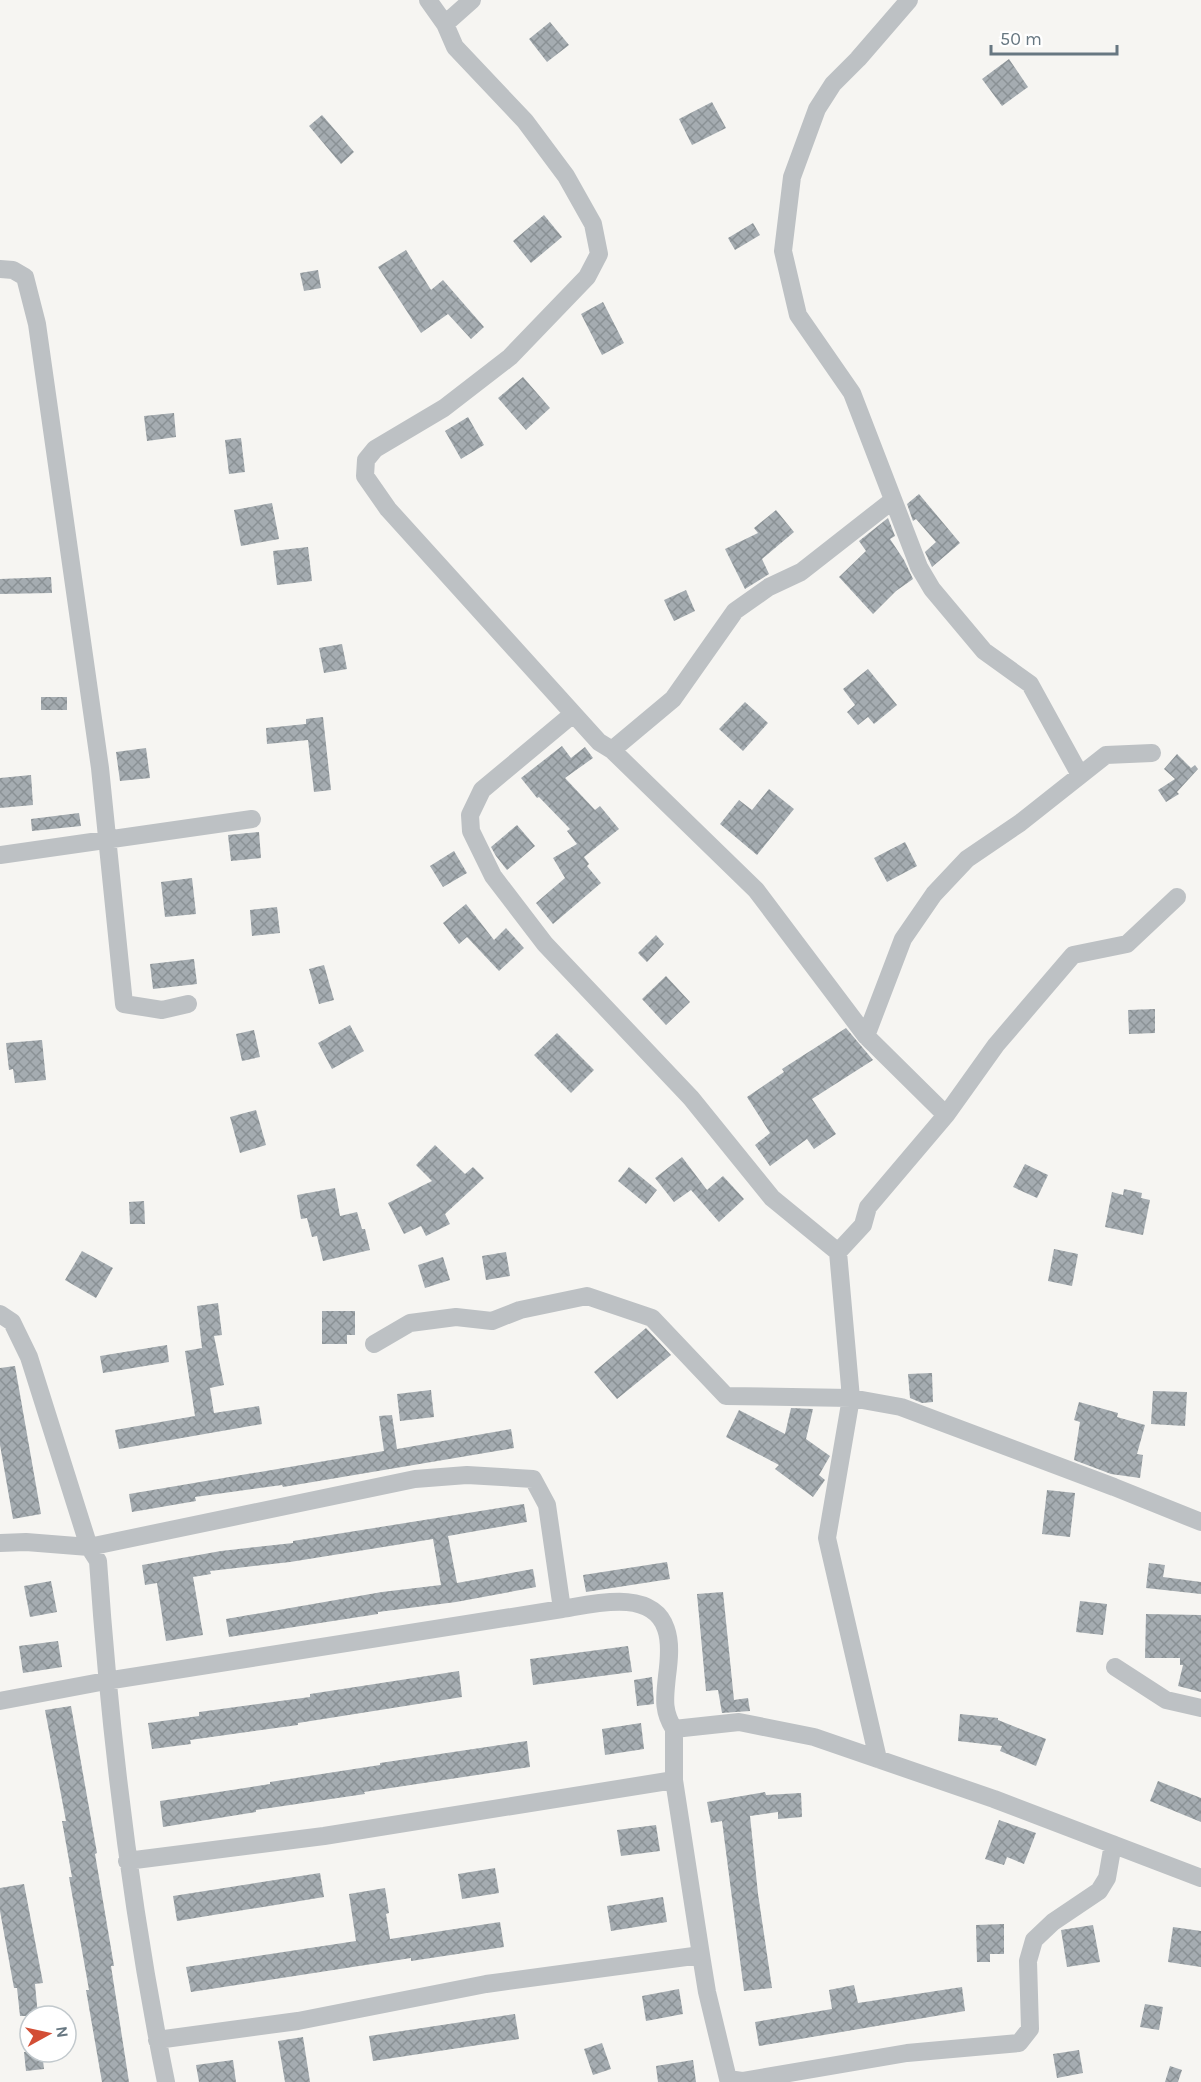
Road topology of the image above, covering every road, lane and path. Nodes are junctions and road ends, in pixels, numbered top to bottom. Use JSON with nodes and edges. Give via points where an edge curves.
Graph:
{"nodes":[{"id":1,"x":428,"y":0,"type":"edge"},
{"id":2,"x":472,"y":0,"type":"edge"},
{"id":3,"x":909,"y":0,"type":"edge"},
{"id":4,"x":446,"y":24,"type":"junction"},
{"id":5,"x":0,"y":269,"type":"edge"},
{"id":6,"x":893,"y":500,"type":"junction"},
{"id":7,"x":573,"y":714,"type":"junction"},
{"id":8,"x":612,"y":750,"type":"junction"},
{"id":9,"x":1152,"y":753,"type":"dead end"},
{"id":10,"x":1080,"y":775,"type":"junction"},
{"id":11,"x":252,"y":819,"type":"dead end"},
{"id":12,"x":108,"y":841,"type":"junction"},
{"id":13,"x":0,"y":855,"type":"edge"},
{"id":14,"x":1177,"y":897,"type":"dead end"},
{"id":15,"x":188,"y":1004,"type":"dead end"},
{"id":16,"x":866,"y":1036,"type":"junction"},
{"id":17,"x":946,"y":1115,"type":"junction"},
{"id":18,"x":838,"y":1252,"type":"junction"},
{"id":19,"x":0,"y":1314,"type":"edge"},
{"id":20,"x":374,"y":1344,"type":"dead end"},
{"id":21,"x":851,"y":1398,"type":"junction"},
{"id":22,"x":1201,"y":1522,"type":"edge"},
{"id":23,"x":0,"y":1543,"type":"edge"},
{"id":24,"x":89,"y":1547,"type":"junction"},
{"id":25,"x":562,"y":1609,"type":"junction"},
{"id":26,"x":1115,"y":1667,"type":"dead end"},
{"id":27,"x":106,"y":1681,"type":"junction"},
{"id":28,"x":0,"y":1701,"type":"edge"},
{"id":29,"x":1201,"y":1708,"type":"edge"},
{"id":30,"x":674,"y":1729,"type":"junction"},
{"id":31,"x":878,"y":1759,"type":"junction"},
{"id":32,"x":674,"y":1780,"type":"junction"},
{"id":33,"x":1113,"y":1844,"type":"junction"},
{"id":34,"x":127,"y":1861,"type":"junction"},
{"id":35,"x":1201,"y":1878,"type":"edge"},
{"id":36,"x":701,"y":1955,"type":"junction"},
{"id":37,"x":157,"y":2040,"type":"junction"},
{"id":38,"x":166,"y":2082,"type":"edge"}],
"edges":[{"from":1,"to":4,"type":"street"},
{"from":2,"to":4,"type":"street"},
{"from":3,"to":6,"type":"street","via":[[832,84],[817,109],[792,177],[783,251],[798,315],[852,393]]},
{"from":4,"to":7,"type":"street","via":[[455,47],[525,121],[566,176],[593,224],[599,254],[587,277],[510,357],[444,408],[375,449],[366,460],[366,476],[388,509]]},
{"from":5,"to":12,"type":"street","via":[[13,270],[25,277],[37,324]]},
{"from":6,"to":8,"type":"street","via":[[801,572],[770,586],[735,611],[673,699]]},
{"from":6,"to":10,"type":"street","via":[[919,567],[932,589],[984,651],[1030,684]]},
{"from":7,"to":8,"type":"street"},
{"from":7,"to":18,"type":"street","via":[[482,790],[470,815],[471,831],[493,876],[545,944],[690,1098],[772,1198]]},
{"from":8,"to":16,"type":"street","via":[[756,890]]},
{"from":9,"to":10,"type":"street","via":[[1106,755]]},
{"from":10,"to":16,"type":"street","via":[[967,859],[934,894],[903,939]]},
{"from":11,"to":12,"type":"street"},
{"from":12,"to":13,"type":"street"},
{"from":12,"to":15,"type":"street","via":[[124,1004],[162,1010]]},
{"from":14,"to":17,"type":"street","via":[[1127,944],[1073,955],[996,1045]]},
{"from":16,"to":17,"type":"street"},
{"from":17,"to":18,"type":"street","via":[[868,1207],[862,1225]]},
{"from":18,"to":21,"type":"street"},
{"from":19,"to":24,"type":"street","via":[[12,1322],[30,1357]]},
{"from":20,"to":21,"type":"street","via":[[410,1323],[456,1317],[492,1321],[519,1310],[586,1296],[652,1318],[726,1396]]},
{"from":21,"to":22,"type":"street","via":[[901,1407]]},
{"from":21,"to":31,"type":"street","via":[[827,1538]]},
{"from":23,"to":24,"type":"street"},
{"from":24,"to":25,"type":"street","via":[[415,1479],[467,1475],[533,1479],[547,1505]]},
{"from":24,"to":27,"type":"street","via":[[98,1561]]},
{"from":25,"to":27,"type":"street"},
{"from":25,"to":30,"type":"street","via":[[614,1601],[639,1604],[657,1612],[667,1629],[669,1657],[664,1705]]},
{"from":26,"to":29,"type":"street","via":[[1166,1700]]},
{"from":27,"to":28,"type":"street"},
{"from":27,"to":34,"type":"street"},
{"from":30,"to":31,"type":"street","via":[[739,1722],[814,1737]]},
{"from":30,"to":32,"type":"street"},
{"from":31,"to":33,"type":"street"},
{"from":32,"to":34,"type":"street","via":[[324,1836]]},
{"from":32,"to":36,"type":"street"},
{"from":33,"to":35,"type":"street"},
{"from":33,"to":36,"type":"street","via":[[1107,1878],[1099,1891],[1034,1940],[1028,1961],[1030,2029],[1019,2043],[907,2053],[742,2081],[728,2079]]},
{"from":34,"to":37,"type":"street"},
{"from":36,"to":37,"type":"street","via":[[486,1984],[298,2021]]},
{"from":37,"to":38,"type":"street"}]}
